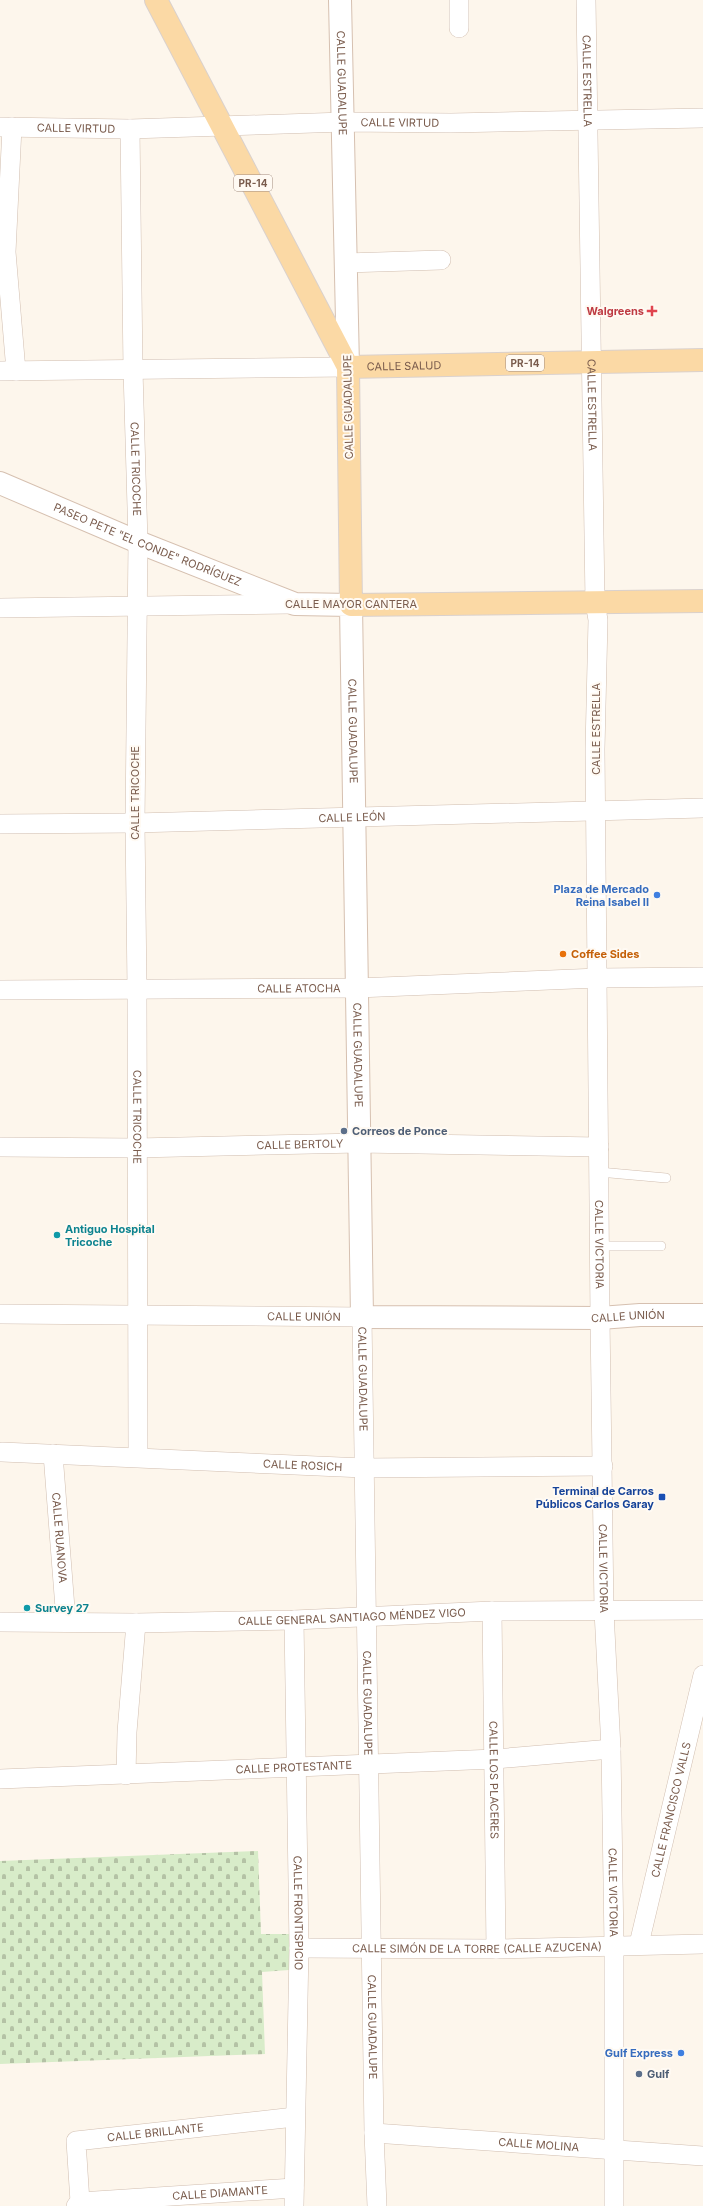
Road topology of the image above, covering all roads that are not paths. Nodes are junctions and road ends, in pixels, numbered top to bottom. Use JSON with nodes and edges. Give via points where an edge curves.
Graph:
{"nodes":[{"id":1,"x":156,"y":0,"type":"edge"},
{"id":2,"x":340,"y":0,"type":"edge"},
{"id":3,"x":459,"y":0,"type":"edge"},
{"id":4,"x":586,"y":0,"type":"edge"},
{"id":5,"x":458,"y":28,"type":"dead end"},
{"id":6,"x":703,"y":118,"type":"edge"},
{"id":7,"x":587,"y":120,"type":"junction"},
{"id":8,"x":344,"y":122,"type":"junction"},
{"id":9,"x":223,"y":125,"type":"junction"},
{"id":10,"x":6,"y":127,"type":"edge"},
{"id":11,"x":130,"y":129,"type":"junction"},
{"id":12,"x":441,"y":260,"type":"dead end"},
{"id":13,"x":346,"y":262,"type":"junction"},
{"id":14,"x":703,"y":360,"type":"edge"},
{"id":15,"x":593,"y":362,"type":"junction"},
{"id":16,"x":348,"y":367,"type":"junction"},
{"id":17,"x":133,"y":370,"type":"junction"},
{"id":18,"x":8,"y":371,"type":"edge"},
{"id":19,"x":0,"y":483,"type":"edge"},
{"id":20,"x":138,"y":542,"type":"junction"},
{"id":21,"x":703,"y":601,"type":"edge"},
{"id":22,"x":596,"y":602,"type":"junction"},
{"id":23,"x":296,"y":604,"type":"junction"},
{"id":24,"x":351,"y":605,"type":"junction"},
{"id":25,"x":0,"y":608,"type":"edge"},
{"id":26,"x":137,"y":608,"type":"junction"},
{"id":27,"x":703,"y":808,"type":"edge"},
{"id":28,"x":596,"y":810,"type":"junction"},
{"id":29,"x":354,"y":817,"type":"junction"},
{"id":30,"x":135,"y":823,"type":"junction"},
{"id":31,"x":0,"y":824,"type":"edge"},
{"id":32,"x":703,"y":977,"type":"edge"},
{"id":33,"x":598,"y":978,"type":"junction"},
{"id":34,"x":357,"y":988,"type":"junction"},
{"id":35,"x":137,"y":989,"type":"junction"},
{"id":36,"x":0,"y":990,"type":"edge"},
{"id":37,"x":359,"y":1143,"type":"junction"},
{"id":38,"x":0,"y":1147,"type":"edge"},
{"id":39,"x":599,"y":1147,"type":"junction"},
{"id":40,"x":138,"y":1148,"type":"junction"},
{"id":41,"x":599,"y":1172,"type":"junction"},
{"id":42,"x":666,"y":1178,"type":"dead end"},
{"id":43,"x":600,"y":1246,"type":"junction"},
{"id":44,"x":661,"y":1246,"type":"dead end"},
{"id":45,"x":0,"y":1314,"type":"edge"},
{"id":46,"x":703,"y":1315,"type":"edge"},
{"id":47,"x":138,"y":1317,"type":"junction"},
{"id":48,"x":362,"y":1317,"type":"junction"},
{"id":49,"x":600,"y":1318,"type":"junction"},
{"id":50,"x":2,"y":1452,"type":"dead end"},
{"id":51,"x":53,"y":1454,"type":"junction"},
{"id":52,"x":138,"y":1456,"type":"junction"},
{"id":53,"x":603,"y":1466,"type":"junction"},
{"id":54,"x":364,"y":1468,"type":"junction"},
{"id":55,"x":703,"y":1610,"type":"edge"},
{"id":56,"x":492,"y":1611,"type":"junction"},
{"id":57,"x":604,"y":1611,"type":"junction"},
{"id":58,"x":366,"y":1617,"type":"junction"},
{"id":59,"x":294,"y":1620,"type":"junction"},
{"id":60,"x":66,"y":1621,"type":"junction"},
{"id":61,"x":0,"y":1622,"type":"edge"},
{"id":62,"x":136,"y":1623,"type":"junction"},
{"id":63,"x":703,"y":1675,"type":"edge"},
{"id":64,"x":611,"y":1749,"type":"junction"},
{"id":65,"x":495,"y":1759,"type":"junction"},
{"id":66,"x":368,"y":1764,"type":"junction"},
{"id":67,"x":295,"y":1767,"type":"junction"},
{"id":68,"x":126,"y":1775,"type":"junction"},
{"id":69,"x":0,"y":1779,"type":"edge"},
{"id":70,"x":639,"y":1944,"type":"junction"},
{"id":71,"x":703,"y":1944,"type":"edge"},
{"id":72,"x":614,"y":1945,"type":"junction"},
{"id":73,"x":299,"y":1948,"type":"junction"},
{"id":74,"x":496,"y":1949,"type":"junction"},
{"id":75,"x":371,"y":1950,"type":"junction"},
{"id":76,"x":295,"y":2117,"type":"junction"},
{"id":77,"x":374,"y":2133,"type":"junction"},
{"id":78,"x":614,"y":2149,"type":"junction"},
{"id":79,"x":703,"y":2156,"type":"edge"},
{"id":80,"x":294,"y":2197,"type":"edge"},
{"id":81,"x":78,"y":2204,"type":"edge"},
{"id":82,"x":377,"y":2206,"type":"edge"},
{"id":83,"x":614,"y":2206,"type":"edge"}],
"edges":[{"from":1,"to":9,"type":"main road","number":"PR-14"},
{"from":2,"to":8,"type":"street","name":"CALLE GUADALUPE"},
{"from":3,"to":5,"type":"street"},
{"from":4,"to":7,"type":"street","name":"CALLE ESTRELLA"},
{"from":6,"to":7,"type":"street","name":"CALLE VIRTUD"},
{"from":7,"to":8,"type":"street","name":"CALLE VIRTUD"},
{"from":7,"to":15,"type":"street","name":"CALLE ESTRELLA"},
{"from":8,"to":9,"type":"street","name":"CALLE VIRTUD"},
{"from":8,"to":13,"type":"street","name":"CALLE GUADALUPE"},
{"from":9,"to":11,"type":"street","name":"CALLE VIRTUD"},
{"from":9,"to":16,"type":"main road","number":"PR-14"},
{"from":10,"to":11,"type":"street","name":"CALLE VIRTUD"},
{"from":10,"to":18,"type":"street"},
{"from":11,"to":17,"type":"street","name":"CALLE TRICOCHE"},
{"from":12,"to":13,"type":"street"},
{"from":13,"to":16,"type":"street","name":"CALLE GUADALUPE"},
{"from":14,"to":15,"type":"main road","name":"CALLE SALUD","number":"PR-14"},
{"from":15,"to":16,"type":"main road","name":"CALLE SALUD","number":"PR-14"},
{"from":15,"to":22,"type":"street","name":"CALLE ESTRELLA"},
{"from":16,"to":17,"type":"street","name":"CALLE SALUD"},
{"from":16,"to":24,"type":"main road","name":"CALLE GUADALUPE","number":"PR-14"},
{"from":17,"to":18,"type":"street","name":"CALLE SALUD"},
{"from":17,"to":20,"type":"street","name":"CALLE TRICOCHE"},
{"from":19,"to":20,"type":"street","name":"PASEO PETE \"EL CONDE\" RODRÍGUEZ"},
{"from":20,"to":23,"type":"street","name":"PASEO PETE \"EL CONDE\" RODRÍGUEZ"},
{"from":20,"to":26,"type":"street","name":"CALLE TRICOCHE"},
{"from":21,"to":22,"type":"main road","name":"CALLE MAYOR CANTERA"},
{"from":22,"to":24,"type":"main road","name":"CALLE MAYOR CANTERA"},
{"from":22,"to":28,"type":"street","name":"CALLE ESTRELLA"},
{"from":23,"to":24,"type":"street","name":"CALLE MAYOR CANTERA"},
{"from":23,"to":26,"type":"street","name":"CALLE MAYOR CANTERA"},
{"from":24,"to":29,"type":"street","name":"CALLE GUADALUPE"},
{"from":25,"to":26,"type":"street","name":"CALLE MAYOR CANTERA"},
{"from":26,"to":30,"type":"street","name":"CALLE TRICOCHE"},
{"from":27,"to":28,"type":"street","name":"CALLE LEÓN"},
{"from":28,"to":29,"type":"street","name":"CALLE LEÓN"},
{"from":28,"to":33,"type":"street","name":"CALLE VICTORIA"},
{"from":29,"to":30,"type":"street","name":"CALLE LEÓN"},
{"from":29,"to":34,"type":"street","name":"CALLE GUADALUPE"},
{"from":30,"to":31,"type":"street","name":"CALLE LEÓN"},
{"from":30,"to":35,"type":"street","name":"CALLE TRICOCHE"},
{"from":32,"to":33,"type":"street","name":"CALLE ATOCHA"},
{"from":33,"to":34,"type":"street","name":"CALLE ATOCHA"},
{"from":33,"to":39,"type":"street","name":"CALLE VICTORIA"},
{"from":34,"to":35,"type":"street","name":"CALLE ATOCHA"},
{"from":34,"to":37,"type":"street","name":"CALLE GUADALUPE"},
{"from":35,"to":36,"type":"street","name":"CALLE ATOCHA"},
{"from":35,"to":40,"type":"street","name":"CALLE TRICOCHE"},
{"from":37,"to":39,"type":"street","name":"CALLE BERTOLY"},
{"from":37,"to":40,"type":"street","name":"CALLE BERTOLY"},
{"from":37,"to":48,"type":"street","name":"CALLE GUADALUPE"},
{"from":38,"to":40,"type":"street","name":"CALLE BERTOLY"},
{"from":39,"to":41,"type":"street","name":"CALLE VICTORIA"},
{"from":40,"to":47,"type":"street","name":"CALLE TRICOCHE"},
{"from":41,"to":42,"type":"lane"},
{"from":41,"to":43,"type":"street","name":"CALLE VICTORIA"},
{"from":43,"to":44,"type":"lane"},
{"from":43,"to":49,"type":"street","name":"CALLE VICTORIA"},
{"from":45,"to":47,"type":"street","name":"CALLE UNIÓN"},
{"from":46,"to":49,"type":"street","name":"CALLE UNIÓN","via":[[640,1314]]},
{"from":47,"to":48,"type":"street","name":"CALLE UNIÓN"},
{"from":47,"to":52,"type":"street","name":"CALLE TRICOCHE"},
{"from":48,"to":49,"type":"street","name":"CALLE UNIÓN"},
{"from":48,"to":54,"type":"street","name":"CALLE GUADALUPE"},
{"from":49,"to":53,"type":"street","name":"CALLE VICTORIA"},
{"from":50,"to":51,"type":"street","name":"CALLE ROSICH"},
{"from":51,"to":52,"type":"street","name":"CALLE ROSICH"},
{"from":51,"to":60,"type":"street","name":"CALLE RUANOVA"},
{"from":52,"to":54,"type":"street","name":"CALLE ROSICH"},
{"from":53,"to":54,"type":"street","name":"CALLE ROSICH"},
{"from":53,"to":57,"type":"street","name":"CALLE VICTORIA"},
{"from":54,"to":58,"type":"street","name":"CALLE GUADALUPE"},
{"from":55,"to":57,"type":"street","name":"CALLE GENERAL SANTIAGO MÉNDEZ VIGO"},
{"from":56,"to":57,"type":"street","name":"CALLE GENERAL SANTIAGO MÉNDEZ VIGO"},
{"from":56,"to":58,"type":"street","name":"CALLE GENERAL SANTIAGO MÉNDEZ VIGO"},
{"from":56,"to":65,"type":"street","name":"CALLE LOS PLACERES"},
{"from":57,"to":64,"type":"street","name":"CALLE VICTORIA"},
{"from":58,"to":59,"type":"street","name":"CALLE GENERAL SANTIAGO MÉNDEZ VIGO"},
{"from":58,"to":66,"type":"street","name":"CALLE GUADALUPE"},
{"from":59,"to":62,"type":"street","name":"CALLE GENERAL SANTIAGO MÉNDEZ VIGO"},
{"from":59,"to":67,"type":"street","name":"CALLE FRONTISPICIO"},
{"from":60,"to":61,"type":"street","name":"CALLE GENERAL SANTIAGO MÉNDEZ VIGO"},
{"from":60,"to":62,"type":"street","name":"CALLE GENERAL SANTIAGO MÉNDEZ VIGO"},
{"from":62,"to":68,"type":"street"},
{"from":63,"to":70,"type":"street","name":"CALLE FRANCISCO VALLS"},
{"from":64,"to":65,"type":"street","name":"CALLE PROTESTANTE"},
{"from":64,"to":72,"type":"street","name":"CALLE VICTORIA"},
{"from":65,"to":66,"type":"street","name":"CALLE PROTESTANTE"},
{"from":65,"to":74,"type":"street","name":"CALLE LOS PLACERES"},
{"from":66,"to":67,"type":"street","name":"CALLE PROTESTANTE"},
{"from":66,"to":75,"type":"street","name":"CALLE GUADALUPE"},
{"from":67,"to":68,"type":"street","name":"CALLE PROTESTANTE"},
{"from":67,"to":73,"type":"street","name":"CALLE FRONTISPICIO"},
{"from":68,"to":69,"type":"street","name":"CALLE PROTESTANTE"},
{"from":70,"to":71,"type":"street","name":"CALLE SIMÓN DE LA TORRE (CALLE AZUCENA)"},
{"from":70,"to":72,"type":"street","name":"CALLE SIMÓN DE LA TORRE (CALLE AZUCENA)"},
{"from":72,"to":74,"type":"street","name":"CALLE SIMÓN DE LA TORRE (CALLE AZUCENA)"},
{"from":72,"to":78,"type":"street","name":"CALLE VICTORIA"},
{"from":73,"to":75,"type":"street","name":"CALLE SIMÓN DE LA TORRE (CALLE AZUCENA)"},
{"from":73,"to":76,"type":"street","name":"CALLE FRONTISPICIO"},
{"from":74,"to":75,"type":"street","name":"CALLE SIMÓN DE LA TORRE (CALLE AZUCENA)"},
{"from":75,"to":77,"type":"street","name":"CALLE GUADALUPE"},
{"from":76,"to":80,"type":"street","name":"CALLE FRONTISPICIO"},
{"from":76,"to":81,"type":"street","name":"CALLE BRILLANTE","via":[[76,2141]]},
{"from":77,"to":78,"type":"street","name":"CALLE MOLINA"},
{"from":77,"to":82,"type":"street","name":"CALLE GUADALUPE"},
{"from":78,"to":79,"type":"street","name":"CALLE MOLINA"},
{"from":78,"to":83,"type":"street","name":"CALLE VICTORIA"},
{"from":80,"to":81,"type":"street","name":"CALLE DIAMANTE"}]}
